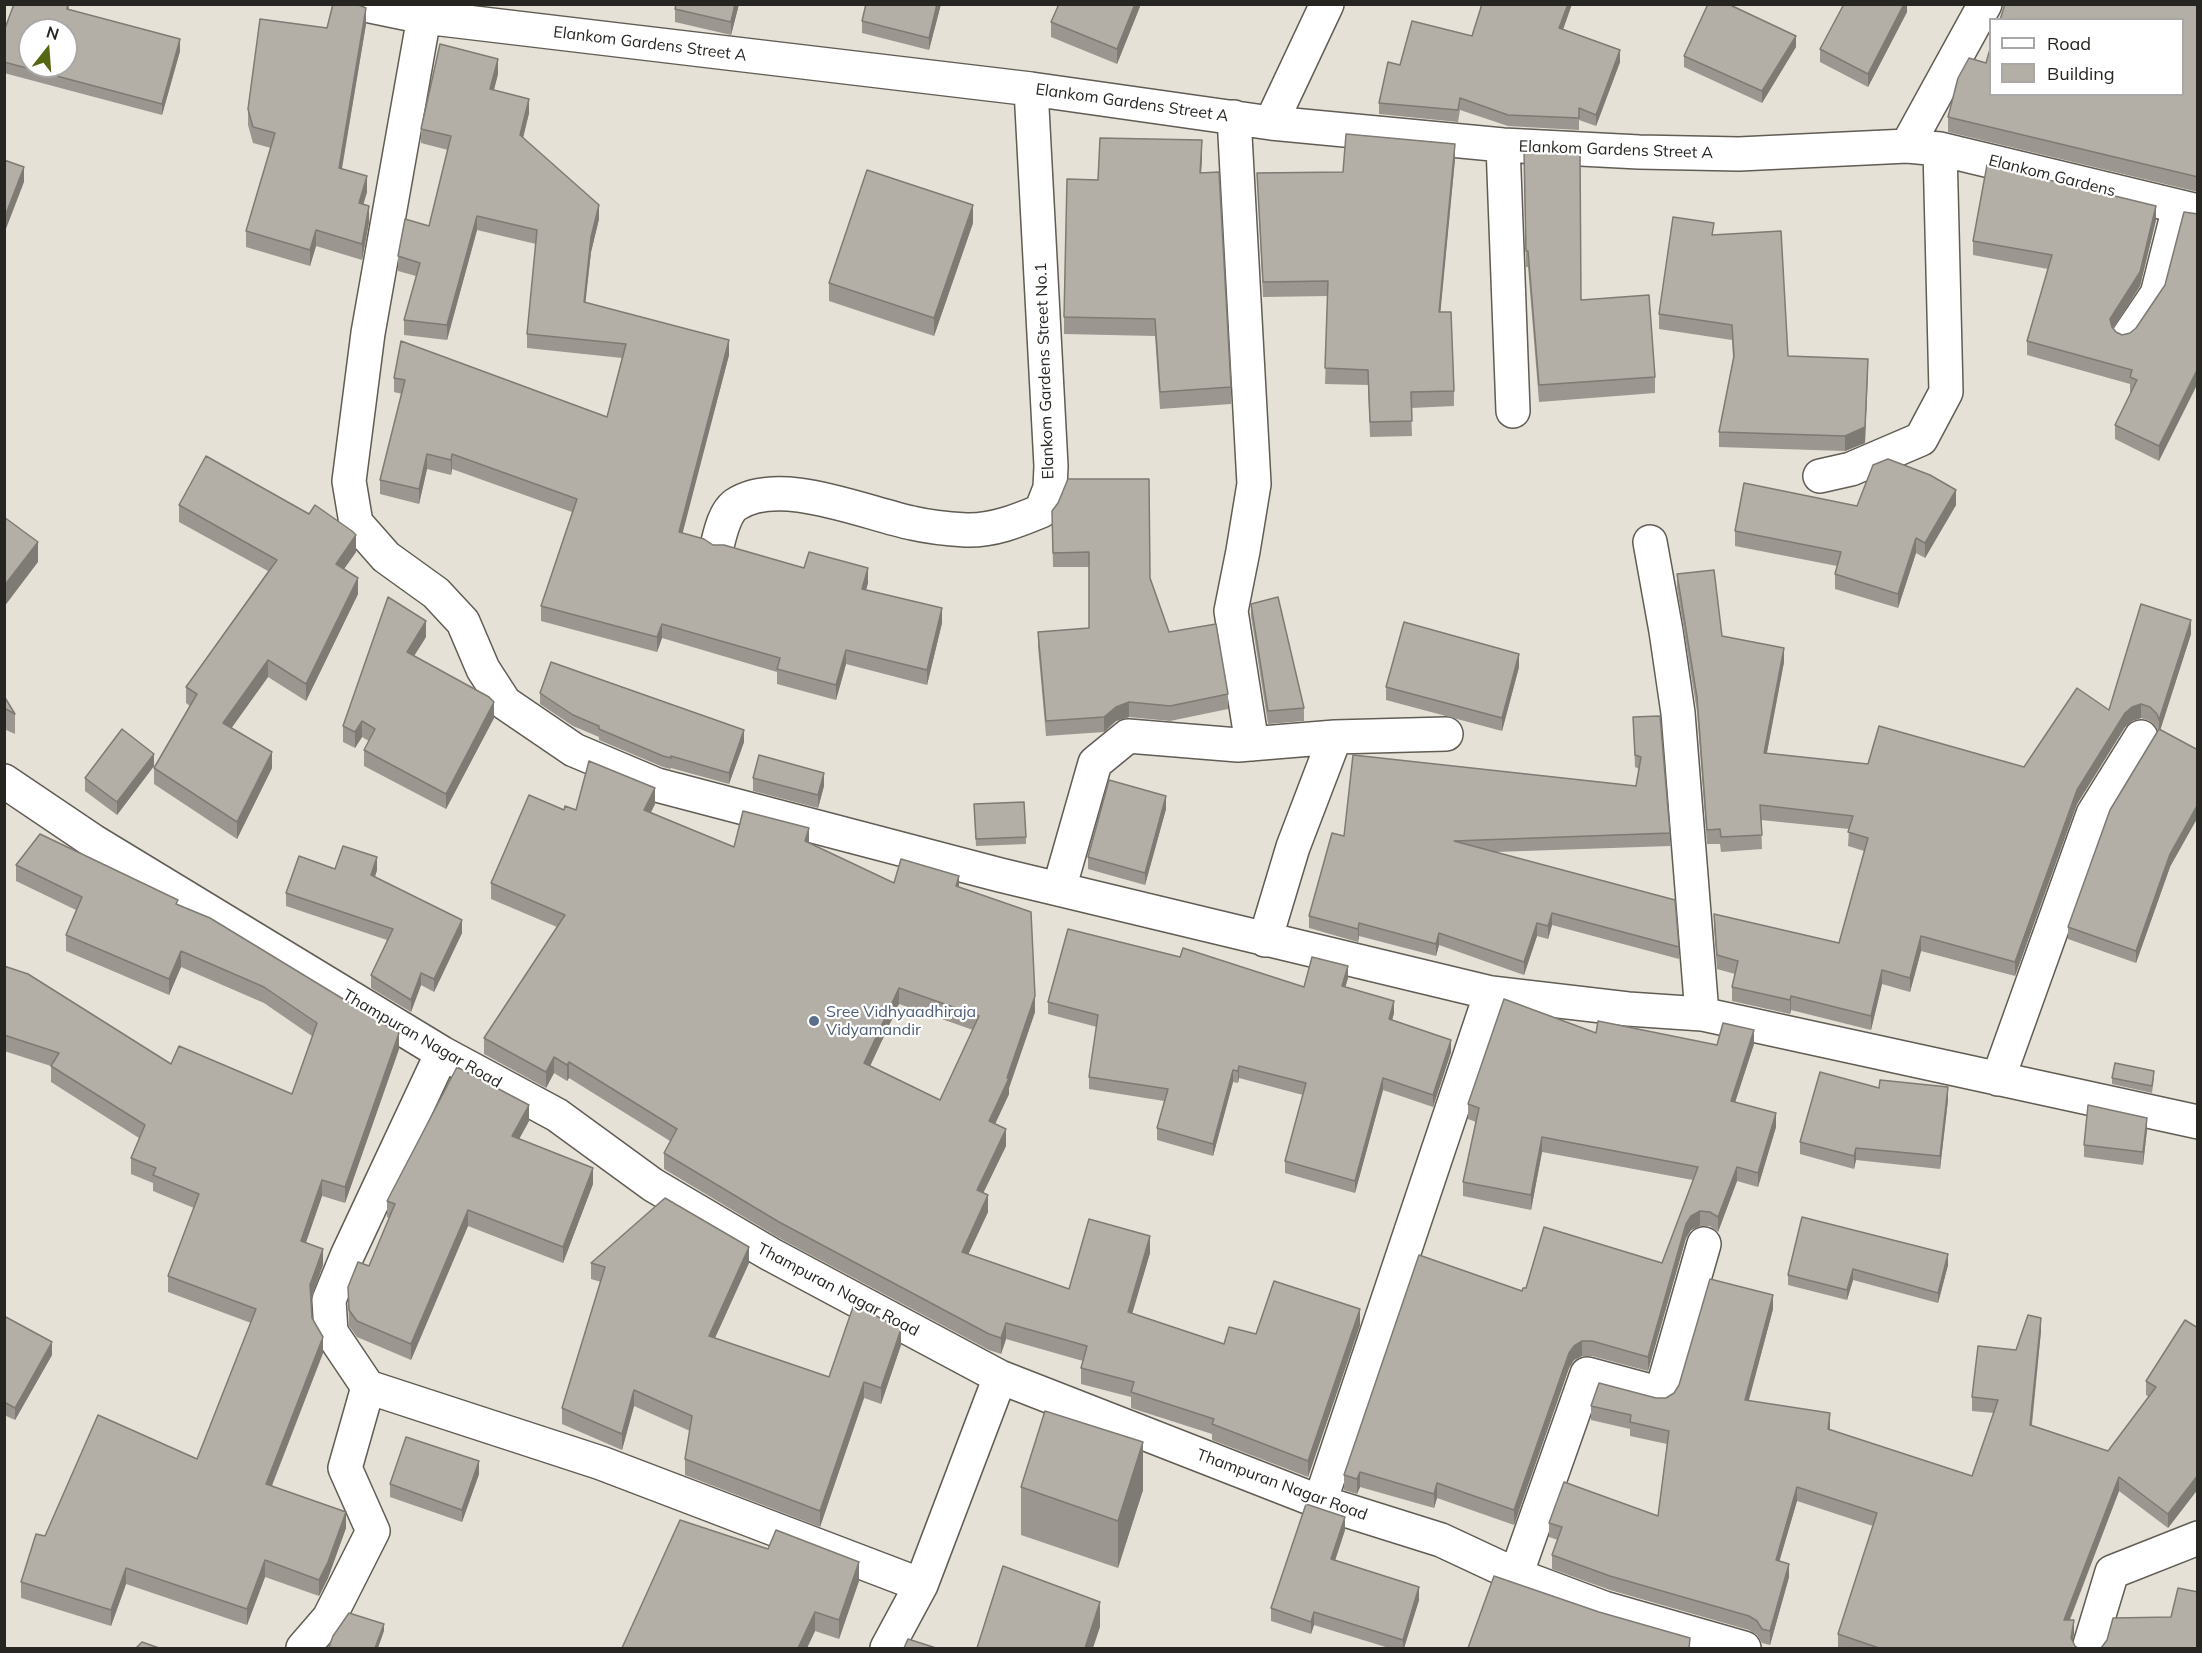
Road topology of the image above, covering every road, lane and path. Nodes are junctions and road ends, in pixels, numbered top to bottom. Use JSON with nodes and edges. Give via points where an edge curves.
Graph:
{"nodes":[{"id":1,"x":362,"y":4,"type":"edge"},
{"id":2,"x":1327,"y":4,"type":"edge"},
{"id":3,"x":1985,"y":4,"type":"edge"},
{"id":4,"x":424,"y":17,"type":"junction"},
{"id":5,"x":1031,"y":89,"type":"junction"},
{"id":6,"x":1234,"y":117,"type":"junction"},
{"id":7,"x":1271,"y":123,"type":"junction"},
{"id":8,"x":1503,"y":145,"type":"junction"},
{"id":9,"x":1907,"y":146,"type":"junction"},
{"id":10,"x":1940,"y":149,"type":"junction"},
{"id":11,"x":2186,"y":208,"type":"edge"},
{"id":12,"x":2124,"y":335,"type":"edge"},
{"id":13,"x":1513,"y":411,"type":"dead end"},
{"id":14,"x":1820,"y":476,"type":"dead end"},
{"id":15,"x":718,"y":542,"type":"edge"},
{"id":16,"x":1650,"y":542,"type":"dead end"},
{"id":17,"x":1446,"y":734,"type":"dead end"},
{"id":18,"x":1335,"y":737,"type":"junction"},
{"id":19,"x":2141,"y":737,"type":"dead end"},
{"id":20,"x":1252,"y":744,"type":"junction"},
{"id":21,"x":4,"y":781,"type":"edge"},
{"id":22,"x":1059,"y":889,"type":"junction"},
{"id":23,"x":1265,"y":940,"type":"junction"},
{"id":24,"x":1491,"y":993,"type":"junction"},
{"id":25,"x":1702,"y":1014,"type":"junction"},
{"id":26,"x":442,"y":1053,"type":"junction"},
{"id":27,"x":1998,"y":1079,"type":"junction"},
{"id":28,"x":2198,"y":1122,"type":"edge"},
{"id":29,"x":1704,"y":1244,"type":"dead end"},
{"id":30,"x":1000,"y":1377,"type":"junction"},
{"id":31,"x":368,"y":1387,"type":"junction"},
{"id":32,"x":1320,"y":1502,"type":"junction"},
{"id":33,"x":2198,"y":1538,"type":"edge"},
{"id":34,"x":1516,"y":1575,"type":"junction"},
{"id":35,"x":921,"y":1585,"type":"junction"},
{"id":36,"x":303,"y":1648,"type":"edge"},
{"id":37,"x":887,"y":1648,"type":"edge"},
{"id":38,"x":1744,"y":1648,"type":"edge"},
{"id":39,"x":2089,"y":1648,"type":"edge"}],
"edges":[{"from":1,"to":4,"type":"street","name":"Elankom Gardens Street A"},
{"from":2,"to":7,"type":"street"},
{"from":3,"to":9,"type":"street"},
{"from":4,"to":5,"type":"street","name":"Elankom Gardens Street A"},
{"from":4,"to":22,"type":"street","via":[[368,333],[349,481],[356,523],[386,557],[436,593],[463,622],[483,669],[505,704],[574,750],[657,784]]},
{"from":5,"to":6,"type":"street","name":"Elankom Gardens Street A"},
{"from":5,"to":15,"type":"street","name":"Elankom Gardens Street No.1","via":[[1051,466],[1050,488],[1041,511],[1009,524],[967,530],[913,523],[783,493],[756,496],[734,506],[723,523]]},
{"from":6,"to":7,"type":"street","name":"Elankom Gardens Street A"},
{"from":6,"to":20,"type":"street","via":[[1254,484],[1231,611]]},
{"from":7,"to":8,"type":"street","name":"Elankom Gardens Street A"},
{"from":8,"to":9,"type":"street","name":"Elankom Gardens Street A","via":[[1739,154]]},
{"from":8,"to":13,"type":"street"},
{"from":9,"to":10,"type":"street","name":"Elankom Gardens"},
{"from":10,"to":11,"type":"street","name":"Elankom Gardens"},
{"from":10,"to":14,"type":"street","via":[[1946,392],[1921,439],[1851,469]]},
{"from":11,"to":12,"type":"lane","via":[[2153,292]]},
{"from":16,"to":25,"type":"street","via":[[1678,713]]},
{"from":17,"to":18,"type":"street"},
{"from":18,"to":20,"type":"street"},
{"from":18,"to":23,"type":"street","via":[[1293,847]]},
{"from":19,"to":27,"type":"street","via":[[2093,814]]},
{"from":20,"to":22,"type":"street","via":[[1128,736],[1095,762]]},
{"from":21,"to":26,"type":"street","name":"Thampuran Nagar Road","via":[[93,841]]},
{"from":22,"to":23,"type":"street"},
{"from":23,"to":24,"type":"street"},
{"from":24,"to":25,"type":"street"},
{"from":24,"to":32,"type":"street"},
{"from":25,"to":27,"type":"street"},
{"from":26,"to":30,"type":"street","name":"Thampuran Nagar Road","via":[[557,1115],[653,1185],[770,1254]]},
{"from":26,"to":31,"type":"street","via":[[329,1300],[331,1332]]},
{"from":27,"to":28,"type":"street"},
{"from":29,"to":34,"type":"street","via":[[1661,1394],[1587,1374]]},
{"from":30,"to":32,"type":"street","name":"Thampuran Nagar Road"},
{"from":30,"to":35,"type":"street"},
{"from":31,"to":35,"type":"street","via":[[601,1463]]},
{"from":31,"to":36,"type":"street","via":[[345,1468],[373,1531],[329,1618]]},
{"from":32,"to":34,"type":"street","name":"Thampuran Nagar Road","via":[[1441,1540]]},
{"from":33,"to":39,"type":"street","via":[[2112,1572]]},
{"from":34,"to":38,"type":"street","name":"Thampuran Nagar Road","via":[[1604,1608]]},
{"from":35,"to":37,"type":"street"}]}
